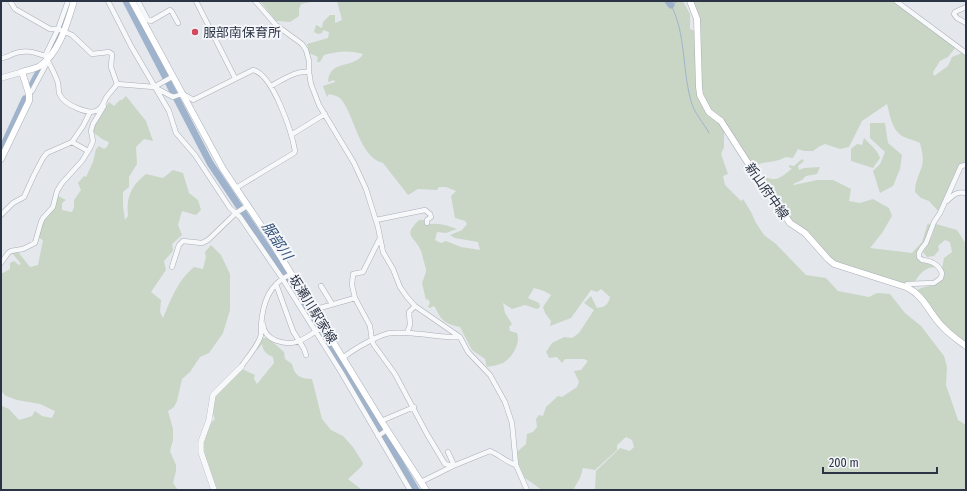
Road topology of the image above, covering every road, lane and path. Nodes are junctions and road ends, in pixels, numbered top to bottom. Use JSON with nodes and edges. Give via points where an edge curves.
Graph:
{"nodes":[{"id":1,"x":10,"y":1,"type":"edge"},
{"id":2,"x":68,"y":1,"type":"edge"},
{"id":3,"x":74,"y":1,"type":"edge"},
{"id":4,"x":108,"y":1,"type":"edge"},
{"id":5,"x":132,"y":1,"type":"edge"},
{"id":6,"x":138,"y":1,"type":"edge"},
{"id":7,"x":196,"y":1,"type":"edge"},
{"id":8,"x":255,"y":1,"type":"edge"},
{"id":9,"x":690,"y":1,"type":"edge"},
{"id":10,"x":896,"y":1,"type":"edge"},
{"id":11,"x":966,"y":7,"type":"edge"},
{"id":12,"x":151,"y":21,"type":"junction"},
{"id":13,"x":178,"y":23,"type":"dead end"},
{"id":14,"x":966,"y":23,"type":"edge"},
{"id":15,"x":146,"y":28,"type":"junction"},
{"id":16,"x":61,"y":30,"type":"junction"},
{"id":17,"x":966,"y":53,"type":"edge"},
{"id":18,"x":1,"y":58,"type":"edge"},
{"id":19,"x":46,"y":59,"type":"junction"},
{"id":20,"x":22,"y":72,"type":"junction"},
{"id":21,"x":309,"y":72,"type":"junction"},
{"id":22,"x":1,"y":78,"type":"edge"},
{"id":23,"x":171,"y":78,"type":"junction"},
{"id":24,"x":235,"y":78,"type":"junction"},
{"id":25,"x":117,"y":84,"type":"junction"},
{"id":26,"x":271,"y":86,"type":"junction"},
{"id":27,"x":154,"y":87,"type":"junction"},
{"id":28,"x":28,"y":92,"type":"junction"},
{"id":29,"x":180,"y":94,"type":"junction"},
{"id":30,"x":104,"y":106,"type":"junction"},
{"id":31,"x":90,"y":112,"type":"junction"},
{"id":32,"x":324,"y":114,"type":"junction"},
{"id":33,"x":291,"y":135,"type":"junction"},
{"id":34,"x":72,"y":142,"type":"junction"},
{"id":35,"x":88,"y":151,"type":"junction"},
{"id":36,"x":1,"y":159,"type":"edge"},
{"id":37,"x":966,"y":165,"type":"edge"},
{"id":38,"x":236,"y":188,"type":"junction"},
{"id":39,"x":966,"y":193,"type":"edge"},
{"id":40,"x":946,"y":201,"type":"junction"},
{"id":41,"x":246,"y":207,"type":"junction"},
{"id":42,"x":237,"y":212,"type":"junction"},
{"id":43,"x":1,"y":215,"type":"edge"},
{"id":44,"x":376,"y":220,"type":"junction"},
{"id":45,"x":427,"y":223,"type":"dead end"},
{"id":46,"x":380,"y":240,"type":"junction"},
{"id":47,"x":1,"y":263,"type":"edge"},
{"id":48,"x":172,"y":267,"type":"dead end"},
{"id":49,"x":290,"y":274,"type":"junction"},
{"id":50,"x":283,"y":278,"type":"junction"},
{"id":51,"x":276,"y":284,"type":"junction"},
{"id":52,"x":321,"y":286,"type":"dead end"},
{"id":53,"x":906,"y":287,"type":"junction"},
{"id":54,"x":355,"y":298,"type":"junction"},
{"id":55,"x":332,"y":304,"type":"junction"},
{"id":56,"x":415,"y":306,"type":"junction"},
{"id":57,"x":313,"y":310,"type":"junction"},
{"id":58,"x":263,"y":316,"type":"junction"},
{"id":59,"x":323,"y":327,"type":"junction"},
{"id":60,"x":315,"y":331,"type":"junction"},
{"id":61,"x":407,"y":333,"type":"junction"},
{"id":62,"x":460,"y":337,"type":"junction"},
{"id":63,"x":299,"y":341,"type":"junction"},
{"id":64,"x":372,"y":341,"type":"junction"},
{"id":65,"x":966,"y":346,"type":"edge"},
{"id":66,"x":306,"y":355,"type":"dead end"},
{"id":67,"x":343,"y":358,"type":"junction"},
{"id":68,"x":241,"y":367,"type":"joint"},
{"id":69,"x":414,"y":407,"type":"junction"},
{"id":70,"x":381,"y":420,"type":"junction"},
{"id":71,"x":386,"y":431,"type":"junction"},
{"id":72,"x":378,"y":436,"type":"junction"},
{"id":73,"x":448,"y":452,"type":"dead end"},
{"id":74,"x":516,"y":465,"type":"junction"},
{"id":75,"x":453,"y":466,"type":"junction"},
{"id":76,"x":421,"y":482,"type":"junction"},
{"id":77,"x":214,"y":490,"type":"edge"},
{"id":78,"x":410,"y":490,"type":"edge"},
{"id":79,"x":426,"y":490,"type":"edge"},
{"id":80,"x":527,"y":490,"type":"edge"}],
"edges":[{"from":1,"to":16,"type":"street","via":[[15,9],[50,29]]},
{"from":2,"to":16,"type":"street"},
{"from":3,"to":16,"type":"main road"},
{"from":4,"to":27,"type":"street"},
{"from":5,"to":15,"type":"main road","name":"坂瀬川駅家線"},
{"from":6,"to":12,"type":"street"},
{"from":7,"to":24,"type":"street"},
{"from":8,"to":21,"type":"street","via":[[276,25],[302,44],[309,61]]},
{"from":9,"to":53,"type":"main road","name":"新山府中線","via":[[697,19],[699,87],[703,102],[709,112],[721,121],[790,223],[806,233],[834,264]]},
{"from":10,"to":17,"type":"street"},
{"from":11,"to":14,"type":"street","via":[[954,14]]},
{"from":12,"to":13,"type":"street","via":[[170,10]]},
{"from":12,"to":15,"type":"street"},
{"from":15,"to":23,"type":"main road","name":"坂瀬川駅家線"},
{"from":16,"to":19,"type":"main road","via":[[54,50]]},
{"from":16,"to":25,"type":"street","via":[[72,35],[92,54],[112,54],[111,67]]},
{"from":18,"to":19,"type":"street","via":[[31,51]]},
{"from":19,"to":20,"type":"main road","via":[[37,67]]},
{"from":19,"to":28,"type":"street","via":[[32,91]]},
{"from":19,"to":31,"type":"street","via":[[62,98]]},
{"from":20,"to":22,"type":"street"},
{"from":20,"to":28,"type":"main road"},
{"from":21,"to":26,"type":"street","via":[[288,77]]},
{"from":21,"to":32,"type":"street"},
{"from":23,"to":27,"type":"street"},
{"from":23,"to":29,"type":"main road","name":"坂瀬川駅家線"},
{"from":24,"to":26,"type":"street","via":[[253,70]]},
{"from":24,"to":29,"type":"street","via":[[195,100]]},
{"from":25,"to":27,"type":"street"},
{"from":25,"to":30,"type":"street","via":[[105,99]]},
{"from":26,"to":33,"type":"street","via":[[288,122]]},
{"from":27,"to":29,"type":"street","via":[[173,97]]},
{"from":27,"to":42,"type":"street","via":[[169,111],[176,133],[195,155],[230,208]]},
{"from":28,"to":36,"type":"main road","via":[[28,101]]},
{"from":29,"to":38,"type":"main road","name":"坂瀬川駅家線"},
{"from":30,"to":31,"type":"street","via":[[96,112]]},
{"from":30,"to":35,"type":"street","via":[[93,124],[93,141]]},
{"from":31,"to":34,"type":"street"},
{"from":32,"to":33,"type":"street"},
{"from":32,"to":44,"type":"street","via":[[354,164],[366,189]]},
{"from":33,"to":38,"type":"street","via":[[294,153]]},
{"from":34,"to":35,"type":"street"},
{"from":34,"to":43,"type":"street","via":[[47,153],[24,197],[13,203]]},
{"from":35,"to":47,"type":"street","via":[[57,191],[53,207],[42,218],[35,243],[11,251]]},
{"from":37,"to":40,"type":"street","via":[[961,166]]},
{"from":38,"to":41,"type":"main road","name":"坂瀬川駅家線"},
{"from":39,"to":40,"type":"street","via":[[956,193]]},
{"from":40,"to":53,"type":"street","via":[[919,254],[922,260],[937,265],[942,273],[941,278],[934,283],[907,284]]},
{"from":41,"to":42,"type":"street"},
{"from":41,"to":49,"type":"main road","name":"坂瀬川駅家線","via":[[268,236]]},
{"from":42,"to":48,"type":"street","via":[[208,240],[202,243],[183,242],[179,246]]},
{"from":42,"to":50,"type":"street"},
{"from":44,"to":45,"type":"street","via":[[425,210],[431,217]]},
{"from":44,"to":46,"type":"street"},
{"from":46,"to":54,"type":"street","via":[[363,272],[353,274]]},
{"from":46,"to":56,"type":"street","via":[[400,287]]},
{"from":49,"to":50,"type":"street"},
{"from":49,"to":57,"type":"main road","name":"坂瀬川駅家線"},
{"from":50,"to":51,"type":"street"},
{"from":50,"to":60,"type":"street"},
{"from":51,"to":58,"type":"street","via":[[266,298]]},
{"from":51,"to":63,"type":"street"},
{"from":52,"to":55,"type":"street"},
{"from":53,"to":65,"type":"main road","name":"新山府中線","via":[[917,293],[941,326]]},
{"from":54,"to":55,"type":"street"},
{"from":54,"to":64,"type":"street","via":[[370,326]]},
{"from":55,"to":57,"type":"street"},
{"from":56,"to":61,"type":"street","via":[[409,312],[410,325]]},
{"from":56,"to":62,"type":"street"},
{"from":57,"to":59,"type":"main road","name":"坂瀬川駅家線"},
{"from":58,"to":63,"type":"street","via":[[264,329],[271,338],[289,343]]},
{"from":58,"to":68,"type":"street","via":[[261,337]]},
{"from":59,"to":60,"type":"street"},
{"from":59,"to":67,"type":"main road","name":"坂瀬川駅家線"},
{"from":60,"to":63,"type":"street"},
{"from":60,"to":72,"type":"street"},
{"from":61,"to":62,"type":"street"},
{"from":61,"to":64,"type":"street","via":[[382,335]]},
{"from":62,"to":74,"type":"street","via":[[468,352],[490,375],[505,402],[512,423]]},
{"from":63,"to":66,"type":"street"},
{"from":64,"to":67,"type":"street"},
{"from":64,"to":69,"type":"street"},
{"from":67,"to":70,"type":"main road","name":"坂瀬川駅家線"},
{"from":68,"to":77,"type":"street","via":[[213,394],[209,420],[201,442],[201,452]]},
{"from":69,"to":70,"type":"street"},
{"from":69,"to":75,"type":"street","via":[[445,464]]},
{"from":70,"to":71,"type":"main road","name":"坂瀬川駅家線"},
{"from":71,"to":72,"type":"street"},
{"from":71,"to":76,"type":"main road","name":"坂瀬川駅家線"},
{"from":72,"to":78,"type":"street"},
{"from":73,"to":75,"type":"street"},
{"from":74,"to":75,"type":"street","via":[[490,451]]},
{"from":74,"to":80,"type":"street"},
{"from":75,"to":76,"type":"street"},
{"from":76,"to":79,"type":"main road","name":"坂瀬川駅家線"}]}
